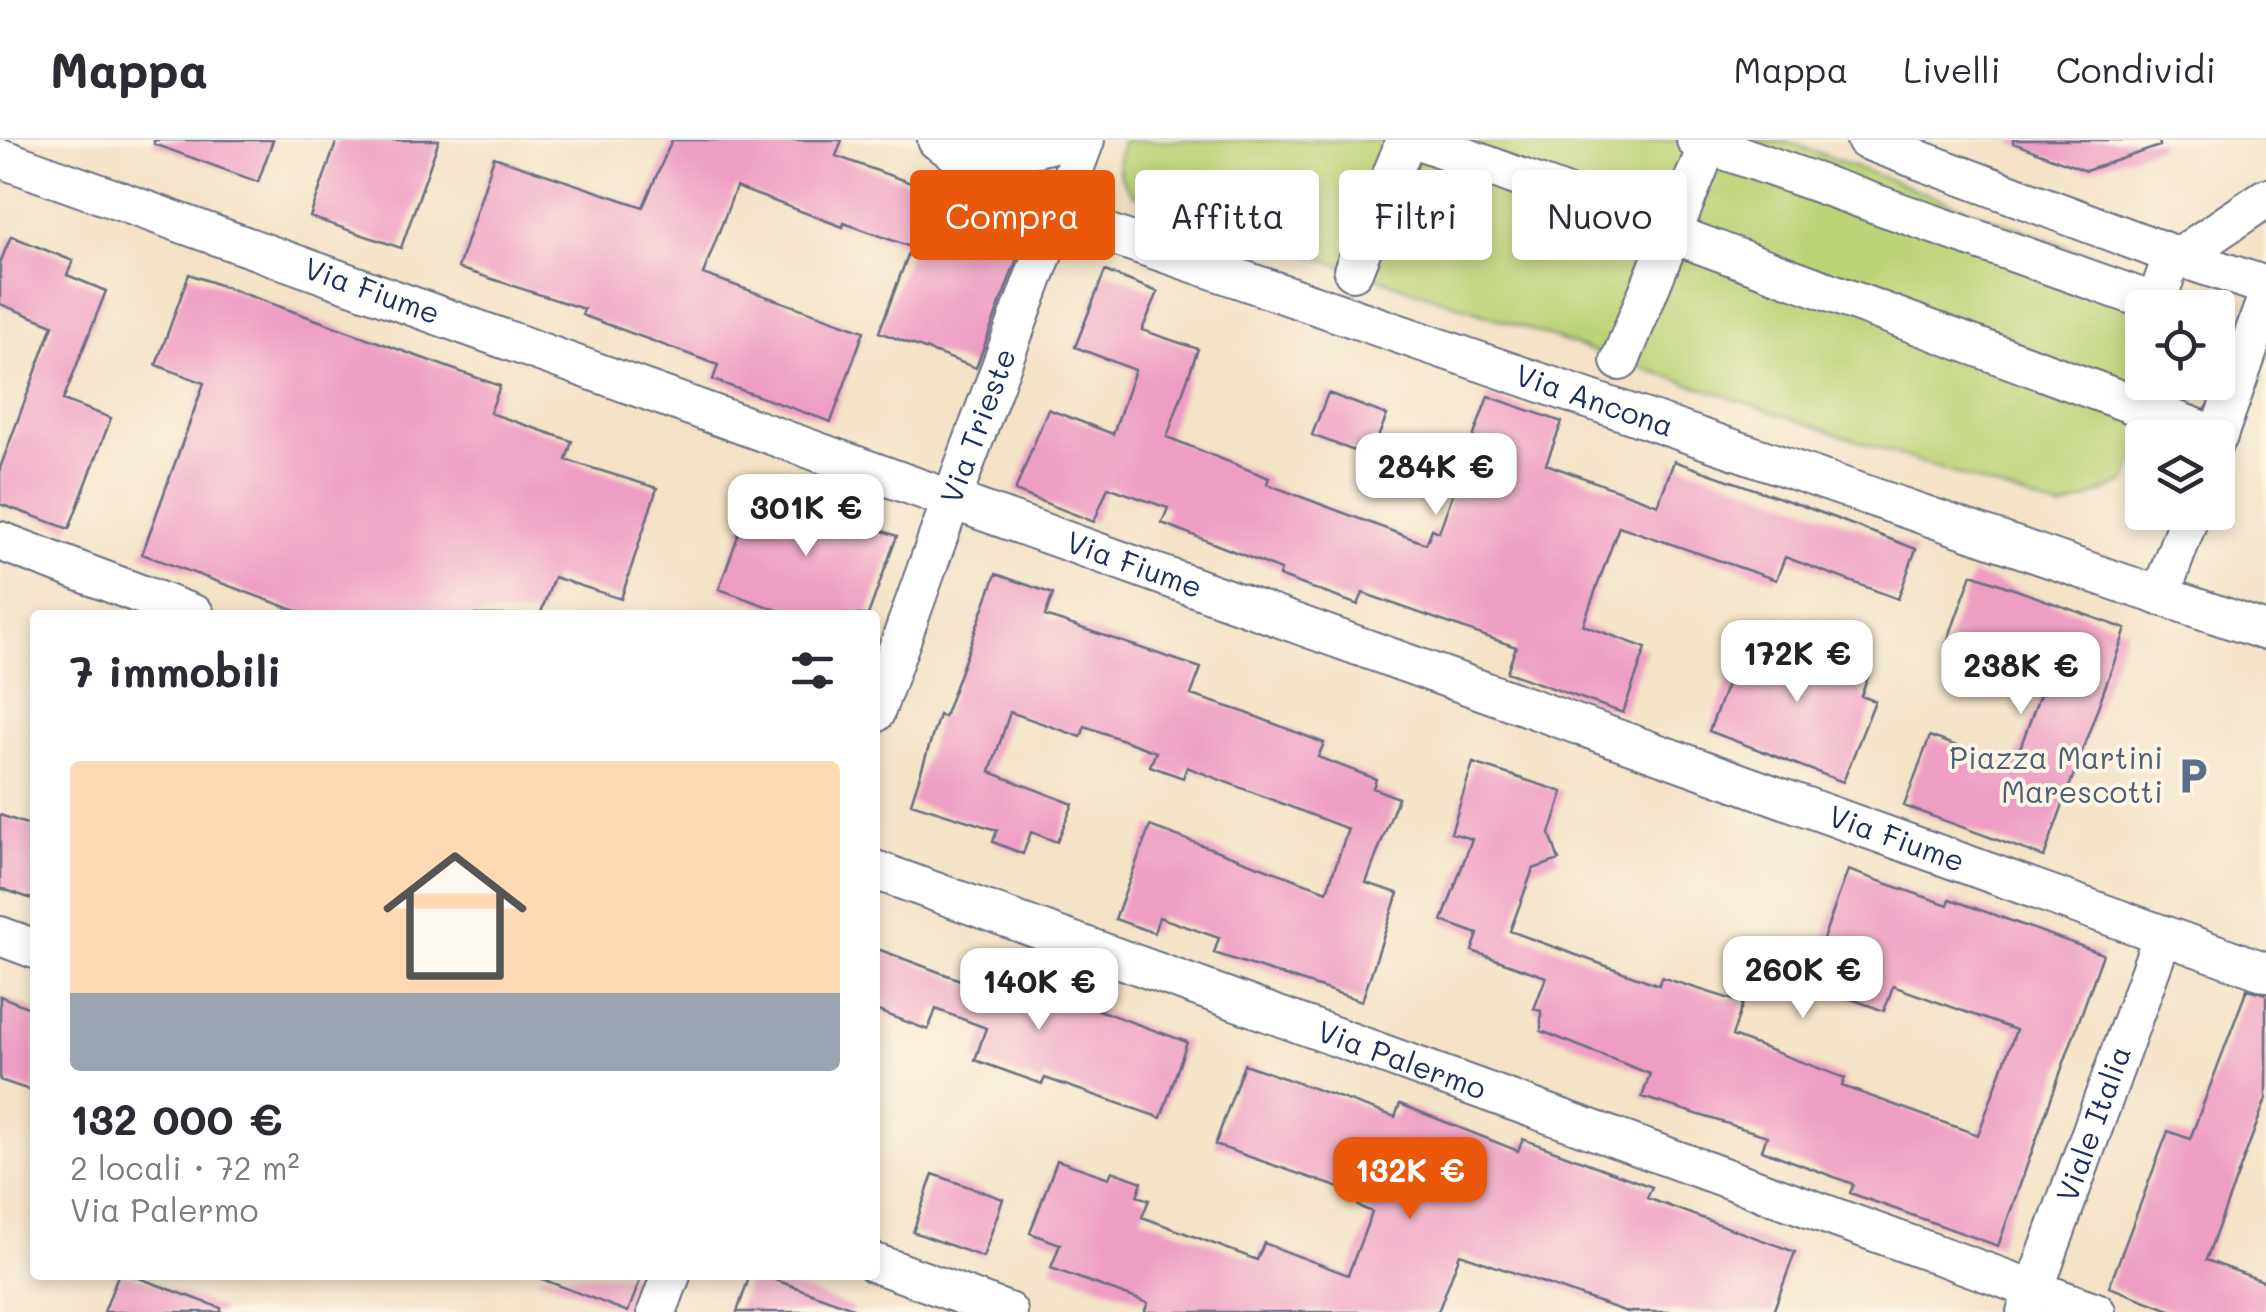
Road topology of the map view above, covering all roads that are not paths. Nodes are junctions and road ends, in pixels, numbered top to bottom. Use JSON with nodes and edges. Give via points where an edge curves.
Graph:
{"nodes":[{"id":1,"x":937,"y":140,"type":"edge"},
{"id":2,"x":949,"y":140,"type":"edge"},
{"id":3,"x":1061,"y":140,"type":"edge"},
{"id":4,"x":1085,"y":140,"type":"edge"},
{"id":5,"x":1406,"y":140,"type":"edge"},
{"id":6,"x":1420,"y":140,"type":"edge"},
{"id":7,"x":1866,"y":140,"type":"edge"},
{"id":8,"x":1705,"y":142,"type":"edge"},
{"id":9,"x":0,"y":158,"type":"edge"},
{"id":10,"x":981,"y":170,"type":"edge"},
{"id":11,"x":1074,"y":170,"type":"edge"},
{"id":12,"x":1512,"y":174,"type":"edge"},
{"id":13,"x":1687,"y":192,"type":"edge"},
{"id":14,"x":2266,"y":198,"type":"edge"},
{"id":15,"x":1115,"y":235,"type":"edge"},
{"id":16,"x":1687,"y":240,"type":"edge"},
{"id":17,"x":2176,"y":255,"type":"junction"},
{"id":18,"x":1041,"y":260,"type":"edge"},
{"id":19,"x":1661,"y":260,"type":"edge"},
{"id":20,"x":1353,"y":271,"type":"dead end"},
{"id":21,"x":2266,"y":286,"type":"edge"},
{"id":22,"x":2266,"y":300,"type":"edge"},
{"id":23,"x":1620,"y":361,"type":"dead end"},
{"id":24,"x":2172,"y":420,"type":"edge"},
{"id":25,"x":2224,"y":420,"type":"edge"},
{"id":26,"x":950,"y":501,"type":"junction"},
{"id":27,"x":2184,"y":530,"type":"edge"},
{"id":28,"x":0,"y":541,"type":"edge"},
{"id":29,"x":2160,"y":596,"type":"junction"},
{"id":30,"x":182,"y":610,"type":"edge"},
{"id":31,"x":2266,"y":630,"type":"edge"},
{"id":32,"x":880,"y":700,"type":"edge"},
{"id":33,"x":880,"y":872,"type":"edge"},
{"id":34,"x":2163,"y":935,"type":"junction"},
{"id":35,"x":0,"y":936,"type":"edge"},
{"id":36,"x":30,"y":948,"type":"edge"},
{"id":37,"x":2266,"y":972,"type":"edge"},
{"id":38,"x":880,"y":1265,"type":"edge"},
{"id":39,"x":669,"y":1280,"type":"edge"},
{"id":40,"x":2030,"y":1300,"type":"edge"},
{"id":41,"x":658,"y":1312,"type":"edge"},
{"id":42,"x":1008,"y":1312,"type":"edge"},
{"id":43,"x":2096,"y":1312,"type":"edge"}],
"edges":[{"from":1,"to":10,"type":"street","name":"Via Ancona"},
{"from":2,"to":3,"type":"street","via":[[1007,151]]},
{"from":4,"to":11,"type":"street","name":"Via Trieste"},
{"from":5,"to":20,"type":"street"},
{"from":6,"to":12,"type":"street"},
{"from":7,"to":17,"type":"street"},
{"from":8,"to":13,"type":"street"},
{"from":8,"to":17,"type":"street","via":[[2156,303]]},
{"from":9,"to":26,"type":"street","name":"Via Fiume"},
{"from":14,"to":17,"type":"street"},
{"from":15,"to":29,"type":"street","name":"Via Ancona"},
{"from":16,"to":24,"type":"street"},
{"from":17,"to":21,"type":"street"},
{"from":18,"to":26,"type":"street","name":"Via Trieste"},
{"from":19,"to":23,"type":"street"},
{"from":22,"to":25,"type":"street"},
{"from":26,"to":32,"type":"street","name":"Via Trieste"},
{"from":26,"to":34,"type":"street","name":"Via Fiume"},
{"from":27,"to":29,"type":"street"},
{"from":28,"to":30,"type":"street"},
{"from":29,"to":31,"type":"street","name":"Via Ancona"},
{"from":33,"to":40,"type":"street","name":"Via Palermo"},
{"from":34,"to":37,"type":"street","name":"Via Fiume"},
{"from":34,"to":40,"type":"street","name":"Viale Italia"},
{"from":35,"to":36,"type":"street"},
{"from":38,"to":42,"type":"street"},
{"from":39,"to":41,"type":"street"},
{"from":40,"to":43,"type":"street","name":"Via Palermo"}]}
